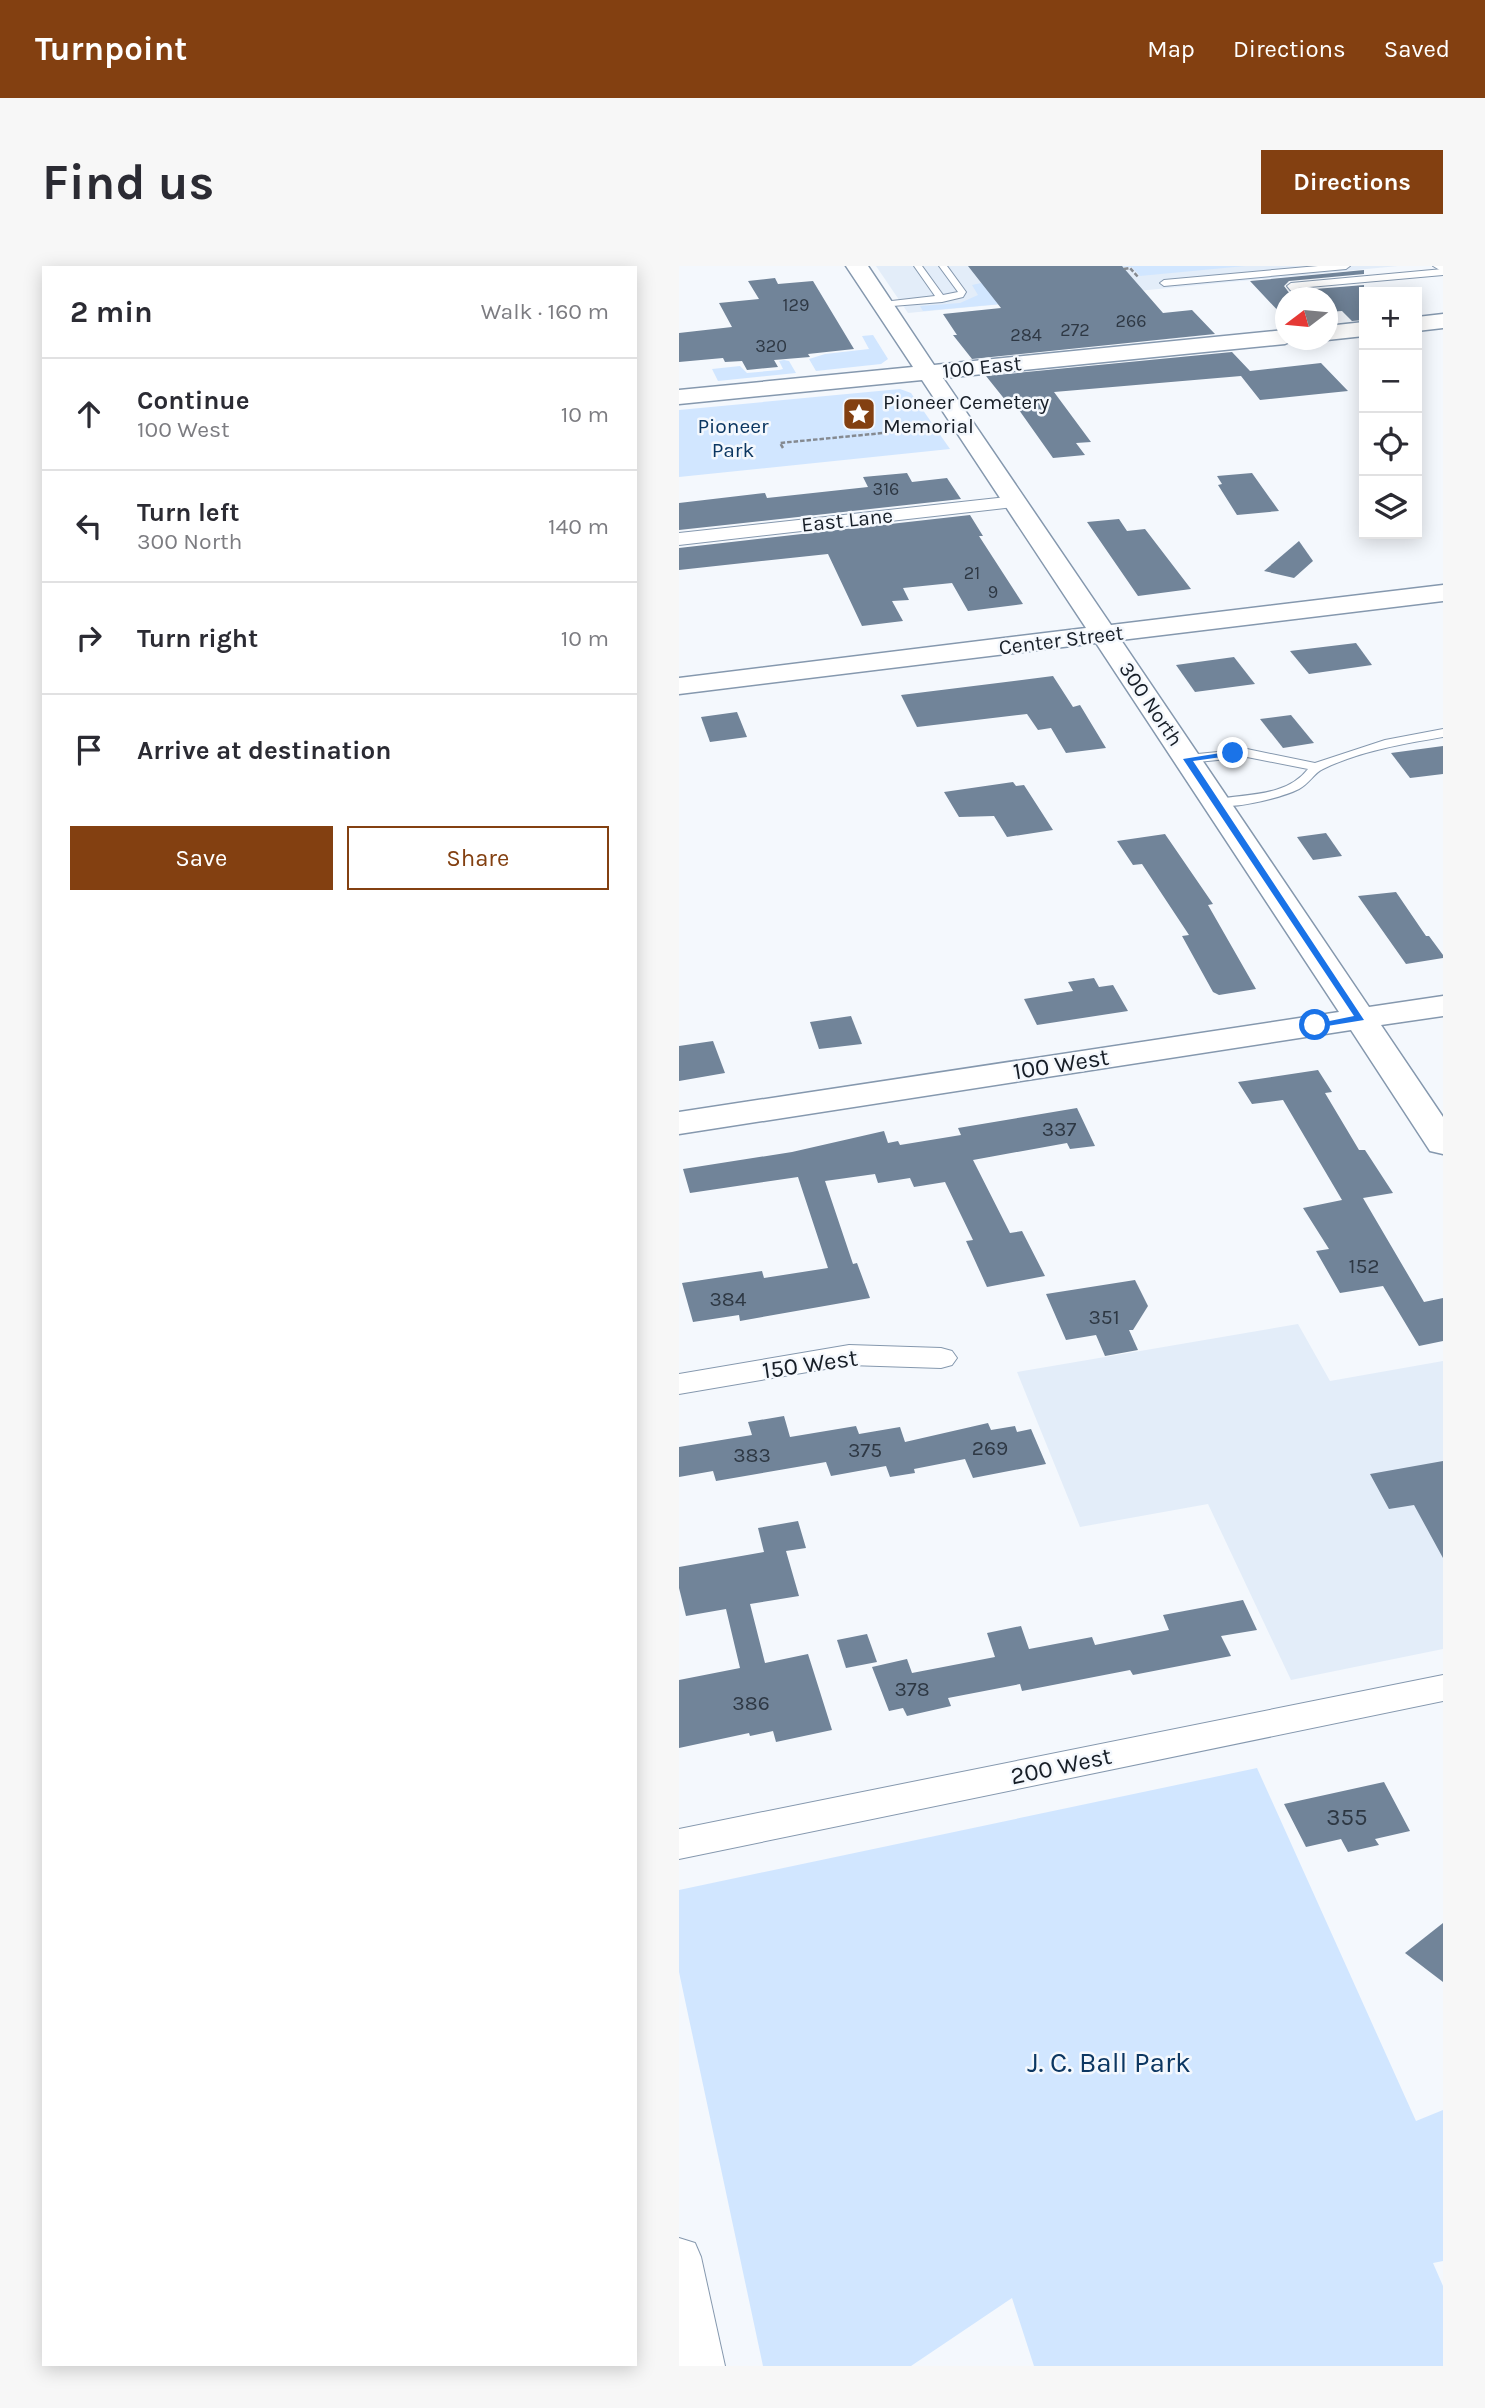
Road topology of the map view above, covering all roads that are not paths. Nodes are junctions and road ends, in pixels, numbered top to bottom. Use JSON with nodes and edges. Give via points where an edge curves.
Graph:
{"nodes":[{"id":1,"x":857,"y":266,"type":"edge"},
{"id":2,"x":918,"y":266,"type":"edge"},
{"id":3,"x":943,"y":266,"type":"edge"},
{"id":4,"x":1346,"y":266,"type":"edge"},
{"id":5,"x":1443,"y":272,"type":"edge"},
{"id":6,"x":1164,"y":283,"type":"dead end"},
{"id":7,"x":1292,"y":287,"type":"edge"},
{"id":8,"x":942,"y":299,"type":"junction"},
{"id":9,"x":883,"y":305,"type":"junction"},
{"id":10,"x":1443,"y":321,"type":"edge"},
{"id":11,"x":1422,"y":323,"type":"edge"},
{"id":12,"x":1338,"y":329,"type":"edge"},
{"id":13,"x":1359,"y":329,"type":"edge"},
{"id":14,"x":1275,"y":338,"type":"edge"},
{"id":15,"x":928,"y":372,"type":"junction"},
{"id":16,"x":679,"y":397,"type":"edge"},
{"id":17,"x":1016,"y":502,"type":"junction"},
{"id":18,"x":679,"y":539,"type":"edge"},
{"id":19,"x":1443,"y":593,"type":"edge"},
{"id":20,"x":1105,"y":634,"type":"junction"},
{"id":21,"x":679,"y":686,"type":"edge"},
{"id":22,"x":1443,"y":733,"type":"edge"},
{"id":23,"x":1188,"y":759,"type":"junction"},
{"id":24,"x":1316,"y":767,"type":"junction"},
{"id":25,"x":1217,"y":803,"type":"junction"},
{"id":26,"x":1443,"y":1006,"type":"edge"},
{"id":27,"x":1360,"y":1018,"type":"junction"},
{"id":28,"x":679,"y":1124,"type":"edge"},
{"id":29,"x":1443,"y":1143,"type":"edge"},
{"id":30,"x":941,"y":1358,"type":"dead end"},
{"id":31,"x":679,"y":1384,"type":"edge"},
{"id":32,"x":1443,"y":1688,"type":"edge"},
{"id":33,"x":679,"y":1844,"type":"edge"},
{"id":34,"x":679,"y":2257,"type":"edge"},
{"id":35,"x":702,"y":2366,"type":"edge"}],
"edges":[{"from":1,"to":9,"type":"street","name":"300 North"},
{"from":2,"to":8,"type":"lane"},
{"from":3,"to":8,"type":"lane","via":[[962,292]]},
{"from":4,"to":6,"type":"lane"},
{"from":5,"to":7,"type":"lane"},
{"from":8,"to":9,"type":"lane"},
{"from":9,"to":15,"type":"street","name":"300 North"},
{"from":10,"to":11,"type":"street"},
{"from":12,"to":13,"type":"street"},
{"from":14,"to":15,"type":"street","name":"100 East"},
{"from":15,"to":16,"type":"street","name":"100 East"},
{"from":15,"to":17,"type":"street","name":"300 North"},
{"from":17,"to":18,"type":"street","name":"East Lane"},
{"from":17,"to":20,"type":"street","name":"300 North"},
{"from":19,"to":20,"type":"street","name":"Center Street"},
{"from":20,"to":21,"type":"street","name":"Center Street"},
{"from":20,"to":23,"type":"street","name":"300 North"},
{"from":22,"to":24,"type":"lane","via":[[1389,743]]},
{"from":23,"to":24,"type":"lane","via":[[1247,753]]},
{"from":23,"to":25,"type":"street","name":"300 North"},
{"from":24,"to":25,"type":"lane","via":[[1308,779],[1290,789]]},
{"from":25,"to":27,"type":"street","name":"300 North"},
{"from":26,"to":27,"type":"street","name":"100 West"},
{"from":27,"to":28,"type":"street","name":"100 West"},
{"from":27,"to":29,"type":"street","name":"300 North"},
{"from":30,"to":31,"type":"street","name":"150 West","via":[[849,1355]]},
{"from":32,"to":33,"type":"street","name":"200 West"},
{"from":34,"to":35,"type":"street"}]}
